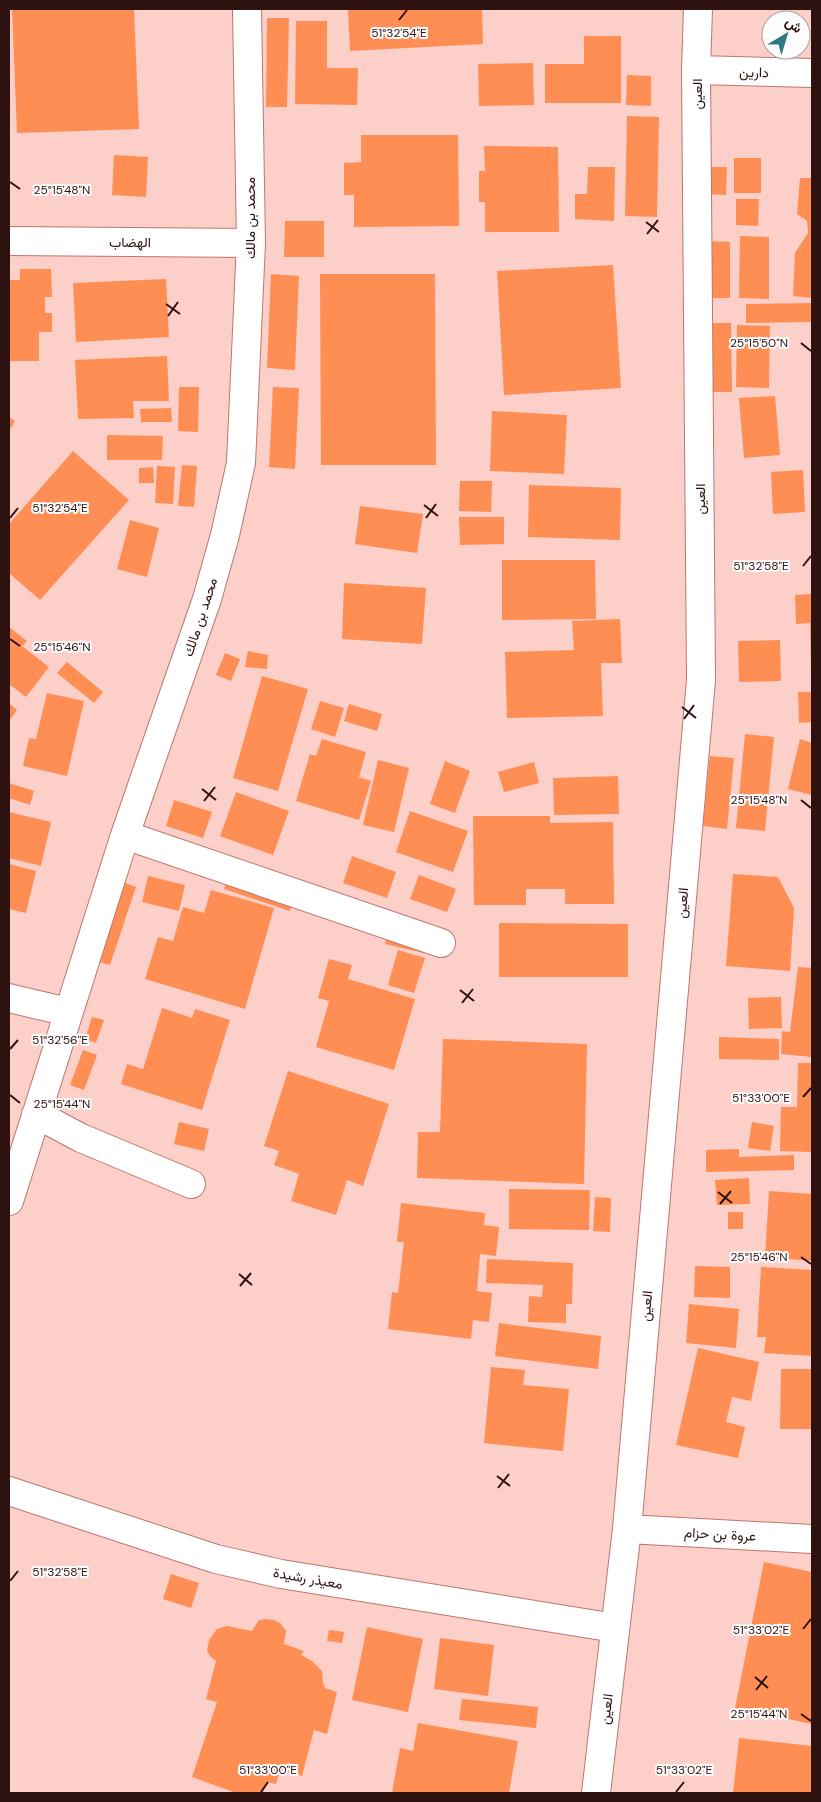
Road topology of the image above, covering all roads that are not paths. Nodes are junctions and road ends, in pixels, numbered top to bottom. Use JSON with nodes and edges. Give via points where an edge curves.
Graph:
{"nodes":[{"id":1,"x":246,"y":9,"type":"edge"},
{"id":2,"x":698,"y":9,"type":"edge"},
{"id":3,"x":696,"y":70,"type":"junction"},
{"id":4,"x":812,"y":73,"type":"edge"},
{"id":5,"x":9,"y":241,"type":"edge"},
{"id":6,"x":251,"y":243,"type":"junction"},
{"id":7,"x":125,"y":835,"type":"junction"},
{"id":8,"x":441,"y":943,"type":"dead end"},
{"id":9,"x":9,"y":998,"type":"edge"},
{"id":10,"x":68,"y":1012,"type":"junction"},
{"id":11,"x":36,"y":1114,"type":"junction"},
{"id":12,"x":191,"y":1184,"type":"dead end"},
{"id":13,"x":9,"y":1200,"type":"edge"},
{"id":14,"x":9,"y":1491,"type":"edge"},
{"id":15,"x":627,"y":1529,"type":"junction"},
{"id":16,"x":812,"y":1539,"type":"edge"},
{"id":17,"x":616,"y":1628,"type":"junction"},
{"id":18,"x":596,"y":1793,"type":"edge"}],
"edges":[{"from":1,"to":6,"type":"street","name":"محمد بن مالك"},
{"from":2,"to":3,"type":"street","name":"العين"},
{"from":3,"to":4,"type":"street","name":"دارين"},
{"from":3,"to":15,"type":"street","name":"العين","via":[[702,680]]},
{"from":5,"to":6,"type":"street","name":"الهضاب"},
{"from":6,"to":7,"type":"street","name":"محمد بن مالك","via":[[241,463],[226,535]]},
{"from":7,"to":8,"type":"street"},
{"from":7,"to":10,"type":"street","name":"محمد بن مالك"},
{"from":9,"to":10,"type":"street"},
{"from":10,"to":11,"type":"street","name":"محمد بن مالك"},
{"from":11,"to":12,"type":"street","via":[[81,1138]]},
{"from":11,"to":13,"type":"street","name":"محمد بن مالك"},
{"from":14,"to":17,"type":"street","name":"معيذر رشيدة","via":[[216,1559],[281,1574]]},
{"from":15,"to":16,"type":"street","name":"عروة بن حزام"},
{"from":15,"to":17,"type":"street","name":"العين"},
{"from":17,"to":18,"type":"street","name":"العين"}]}
